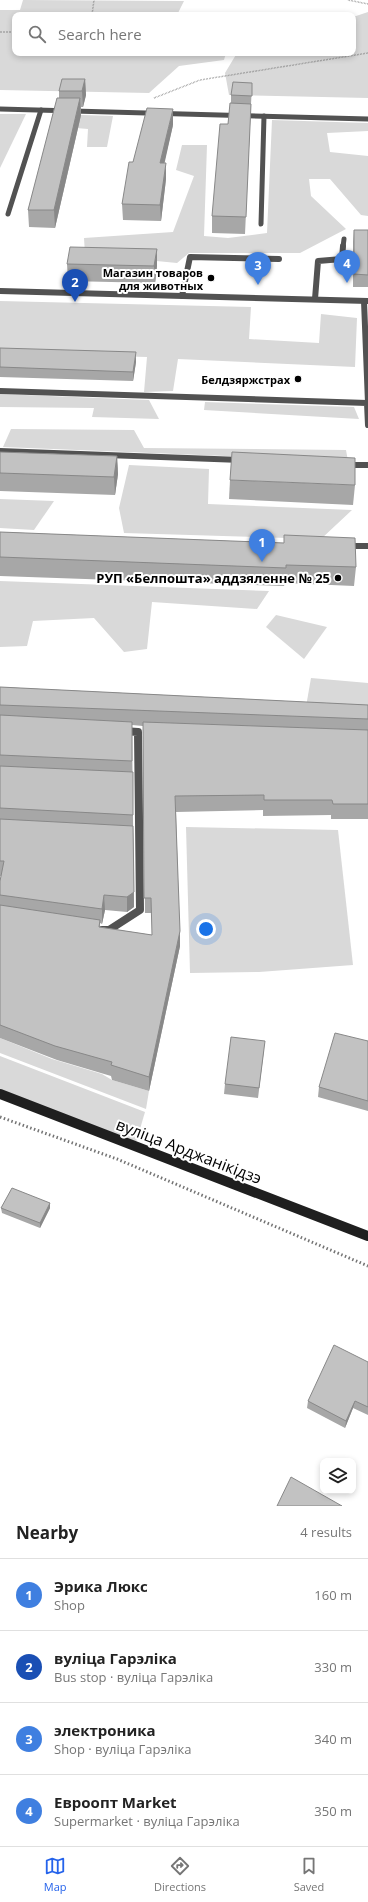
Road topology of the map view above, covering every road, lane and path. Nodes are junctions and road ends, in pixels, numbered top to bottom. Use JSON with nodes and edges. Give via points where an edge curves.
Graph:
{"nodes":[{"id":1,"x":94,"y":0,"type":"edge"},
{"id":2,"x":348,"y":0,"type":"edge"},
{"id":3,"x":368,"y":4,"type":"edge"},
{"id":4,"x":92,"y":12,"type":"edge"},
{"id":5,"x":0,"y":32,"type":"edge"},
{"id":6,"x":12,"y":32,"type":"edge"},
{"id":7,"x":368,"y":53,"type":"edge"},
{"id":8,"x":356,"y":55,"type":"edge"},
{"id":9,"x":349,"y":56,"type":"edge"},
{"id":10,"x":149,"y":100,"type":"dead end"},
{"id":11,"x":0,"y":109,"type":"edge"},
{"id":12,"x":41,"y":110,"type":"junction"},
{"id":13,"x":264,"y":116,"type":"junction"},
{"id":14,"x":368,"y":119,"type":"edge"},
{"id":15,"x":8,"y":214,"type":"dead end"},
{"id":16,"x":261,"y":224,"type":"dead end"},
{"id":17,"x":344,"y":238,"type":"dead end"},
{"id":18,"x":279,"y":260,"type":"dead end"},
{"id":19,"x":0,"y":291,"type":"edge"},
{"id":20,"x":182,"y":296,"type":"junction"},
{"id":21,"x":315,"y":299,"type":"junction"},
{"id":22,"x":366,"y":301,"type":"edge"},
{"id":23,"x":0,"y":391,"type":"edge"},
{"id":24,"x":368,"y":403,"type":"edge"},
{"id":25,"x":368,"y":425,"type":"edge"},
{"id":26,"x":0,"y":451,"type":"edge"},
{"id":27,"x":251,"y":461,"type":"edge"},
{"id":28,"x":337,"y":464,"type":"edge"},
{"id":29,"x":368,"y":465,"type":"edge"},
{"id":30,"x":337,"y":545,"type":"edge"},
{"id":31,"x":368,"y":546,"type":"edge"},
{"id":32,"x":115,"y":730,"type":"edge"},
{"id":33,"x":93,"y":928,"type":"edge"},
{"id":34,"x":0,"y":1094,"type":"edge"},
{"id":35,"x":0,"y":1117,"type":"edge"},
{"id":36,"x":368,"y":1236,"type":"edge"},
{"id":37,"x":368,"y":1266,"type":"edge"}],
"edges":[{"from":1,"to":4,"type":"path"},
{"from":2,"to":3,"type":"path"},
{"from":5,"to":6,"type":"path"},
{"from":7,"to":8,"type":"path"},
{"from":9,"to":10,"type":"path","via":[[200,80]]},
{"from":11,"to":12,"type":"street"},
{"from":12,"to":13,"type":"street"},
{"from":12,"to":15,"type":"street"},
{"from":13,"to":14,"type":"street"},
{"from":13,"to":16,"type":"street"},
{"from":17,"to":21,"type":"street","via":[[342,259],[318,261]]},
{"from":18,"to":20,"type":"street","via":[[190,257]]},
{"from":19,"to":20,"type":"street"},
{"from":20,"to":21,"type":"street"},
{"from":21,"to":22,"type":"street"},
{"from":22,"to":24,"type":"street"},
{"from":23,"to":24,"type":"street"},
{"from":24,"to":25,"type":"street"},
{"from":26,"to":27,"type":"street"},
{"from":28,"to":29,"type":"street"},
{"from":30,"to":31,"type":"street"},
{"from":32,"to":33,"type":"street","via":[[142,732],[135,782],[135,836],[140,910],[108,930]]},
{"from":34,"to":36,"type":"main road","name":"вуліца Арджанікідзэ"},
{"from":35,"to":37,"type":"path","via":[[117,1159]]}]}
